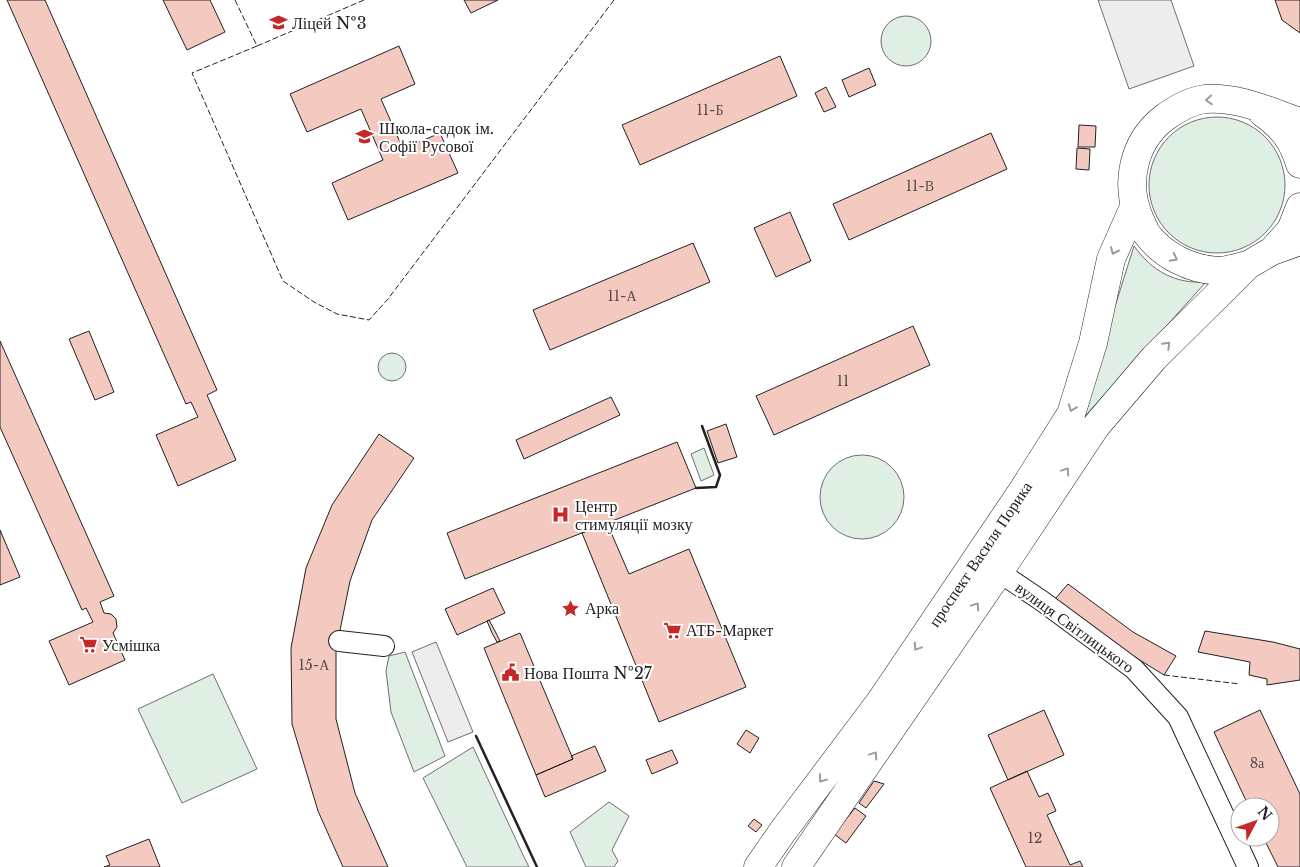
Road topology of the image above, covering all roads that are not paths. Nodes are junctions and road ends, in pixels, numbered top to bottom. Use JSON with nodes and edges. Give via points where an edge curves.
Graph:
{"nodes":[{"id":1,"x":1256,"y":108,"type":"junction"},
{"id":2,"x":1300,"y":122,"type":"edge"},
{"id":3,"x":1300,"y":164,"type":"edge"},
{"id":4,"x":1134,"y":207,"type":"junction"},
{"id":5,"x":1300,"y":207,"type":"edge"},
{"id":6,"x":1300,"y":241,"type":"edge"},
{"id":7,"x":1272,"y":251,"type":"junction"},
{"id":8,"x":1248,"y":265,"type":"junction"},
{"id":9,"x":999,"y":572,"type":"junction"},
{"id":10,"x":338,"y":641,"type":"dead end"},
{"id":11,"x":384,"y":646,"type":"dead end"},
{"id":12,"x":758,"y":867,"type":"edge"},
{"id":13,"x":796,"y":867,"type":"edge"},
{"id":14,"x":1248,"y":867,"type":"edge"}],
"edges":[{"from":1,"to":2,"type":"street","name":"проспект Василя Порика"},
{"from":1,"to":3,"type":"street","name":"проспект Василя Порика","via":[[1279,124],[1295,148]]},
{"from":1,"to":4,"type":"street","name":"проспект Василя Порика","one_way":true,"via":[[1233,100],[1204,99],[1176,108],[1154,126],[1138,150],[1131,178]]},
{"from":4,"to":8,"type":"street","name":"проспект Василя Порика","one_way":true,"via":[[1146,233],[1166,253],[1192,266],[1219,271]]},
{"from":4,"to":12,"type":"street","name":"проспект Василя Порика","one_way":true,"via":[[1111,259],[1093,343],[1071,414],[880,702]]},
{"from":5,"to":7,"type":"street","name":"проспект Василя Порика","via":[[1291,230]]},
{"from":6,"to":7,"type":"street","name":"проспект Василя Порика"},
{"from":7,"to":8,"type":"street","name":"проспект Василя Порика"},
{"from":9,"to":8,"type":"street","name":"проспект Василя Порика","one_way":true,"via":[[1096,426],[1154,358]]},
{"from":13,"to":9,"type":"street","name":"проспект Василя Порика","one_way":true},
{"from":9,"to":14,"type":"street","name":"вулиця Світлицького","via":[[1134,669],[1178,717]]},
{"from":10,"to":11,"type":"street"}]}
